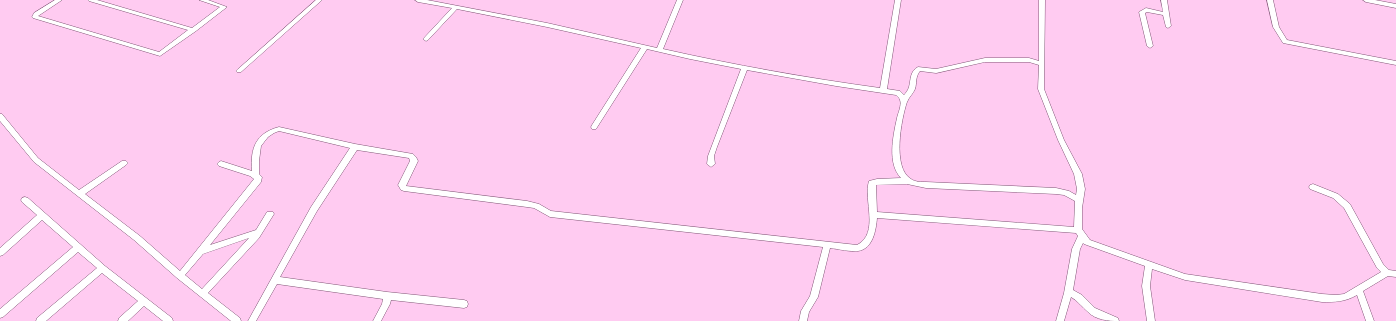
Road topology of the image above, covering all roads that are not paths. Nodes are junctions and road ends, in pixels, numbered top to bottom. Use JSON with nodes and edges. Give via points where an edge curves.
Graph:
{"nodes":[{"id":1,"x":59,"y":0,"type":"edge"},
{"id":2,"x":90,"y":0,"type":"edge"},
{"id":3,"x":202,"y":0,"type":"edge"},
{"id":4,"x":319,"y":0,"type":"edge"},
{"id":5,"x":418,"y":0,"type":"edge"},
{"id":6,"x":680,"y":0,"type":"edge"},
{"id":7,"x":898,"y":0,"type":"edge"},
{"id":8,"x":1042,"y":0,"type":"edge"},
{"id":9,"x":1164,"y":0,"type":"edge"},
{"id":10,"x":1270,"y":0,"type":"edge"},
{"id":11,"x":1366,"y":0,"type":"edge"},
{"id":12,"x":1396,"y":6,"type":"edge"},
{"id":13,"x":456,"y":7,"type":"junction"},
{"id":14,"x":1166,"y":14,"type":"junction"},
{"id":15,"x":1168,"y":26,"type":"dead end"},
{"id":16,"x":194,"y":30,"type":"junction"},
{"id":17,"x":426,"y":39,"type":"dead end"},
{"id":18,"x":1150,"y":46,"type":"dead end"},
{"id":19,"x":645,"y":47,"type":"junction"},
{"id":20,"x":659,"y":50,"type":"junction"},
{"id":21,"x":1396,"y":63,"type":"edge"},
{"id":22,"x":1041,"y":64,"type":"junction"},
{"id":23,"x":745,"y":66,"type":"junction"},
{"id":24,"x":239,"y":70,"type":"dead end"},
{"id":25,"x":883,"y":91,"type":"junction"},
{"id":26,"x":904,"y":101,"type":"junction"},
{"id":27,"x":0,"y":116,"type":"edge"},
{"id":28,"x":594,"y":127,"type":"dead end"},
{"id":29,"x":355,"y":147,"type":"junction"},
{"id":30,"x":124,"y":163,"type":"dead end"},
{"id":31,"x":221,"y":164,"type":"dead end"},
{"id":32,"x":711,"y":164,"type":"dead end"},
{"id":33,"x":256,"y":176,"type":"junction"},
{"id":34,"x":907,"y":181,"type":"junction"},
{"id":35,"x":1313,"y":187,"type":"dead end"},
{"id":36,"x":80,"y":193,"type":"junction"},
{"id":37,"x":1078,"y":199,"type":"junction"},
{"id":38,"x":25,"y":200,"type":"dead end"},
{"id":39,"x":270,"y":214,"type":"dead end"},
{"id":40,"x":43,"y":215,"type":"junction"},
{"id":41,"x":874,"y":215,"type":"junction"},
{"id":42,"x":259,"y":232,"type":"junction"},
{"id":43,"x":1080,"y":234,"type":"junction"},
{"id":44,"x":78,"y":246,"type":"junction"},
{"id":45,"x":827,"y":246,"type":"junction"},
{"id":46,"x":201,"y":251,"type":"junction"},
{"id":47,"x":0,"y":253,"type":"edge"},
{"id":48,"x":1149,"y":265,"type":"junction"},
{"id":49,"x":102,"y":268,"type":"junction"},
{"id":50,"x":1387,"y":273,"type":"junction"},
{"id":51,"x":1396,"y":274,"type":"edge"},
{"id":52,"x":180,"y":276,"type":"junction"},
{"id":53,"x":274,"y":280,"type":"junction"},
{"id":54,"x":1359,"y":290,"type":"junction"},
{"id":55,"x":1068,"y":292,"type":"junction"},
{"id":56,"x":203,"y":293,"type":"junction"},
{"id":57,"x":387,"y":296,"type":"junction"},
{"id":58,"x":143,"y":301,"type":"junction"},
{"id":59,"x":464,"y":304,"type":"dead end"},
{"id":60,"x":0,"y":314,"type":"edge"},
{"id":61,"x":40,"y":321,"type":"edge"},
{"id":62,"x":122,"y":321,"type":"edge"},
{"id":63,"x":169,"y":321,"type":"edge"},
{"id":64,"x":237,"y":321,"type":"edge"},
{"id":65,"x":252,"y":321,"type":"edge"},
{"id":66,"x":377,"y":321,"type":"edge"},
{"id":67,"x":802,"y":321,"type":"edge"},
{"id":68,"x":1060,"y":321,"type":"edge"},
{"id":69,"x":1115,"y":321,"type":"edge"},
{"id":70,"x":1151,"y":321,"type":"edge"},
{"id":71,"x":1370,"y":321,"type":"edge"}],
"edges":[{"from":1,"to":16,"type":"street","via":[[35,17],[157,53],[163,53]]},
{"from":2,"to":16,"type":"street"},
{"from":3,"to":16,"type":"street","via":[[224,7]]},
{"from":4,"to":24,"type":"street"},
{"from":5,"to":13,"type":"street"},
{"from":6,"to":20,"type":"street"},
{"from":7,"to":25,"type":"street"},
{"from":8,"to":22,"type":"street"},
{"from":9,"to":14,"type":"street"},
{"from":10,"to":21,"type":"street","via":[[1276,27],[1285,42]]},
{"from":11,"to":12,"type":"street"},
{"from":13,"to":17,"type":"street"},
{"from":13,"to":19,"type":"street"},
{"from":14,"to":15,"type":"street"},
{"from":14,"to":18,"type":"street","via":[[1146,10],[1142,12]]},
{"from":19,"to":20,"type":"street"},
{"from":19,"to":28,"type":"street"},
{"from":20,"to":23,"type":"street"},
{"from":22,"to":26,"type":"street","via":[[1029,60],[985,60],[936,71],[918,70],[914,74],[912,89]]},
{"from":22,"to":37,"type":"street","via":[[1041,89],[1061,140],[1078,174]]},
{"from":23,"to":25,"type":"street"},
{"from":23,"to":32,"type":"street","via":[[714,147]]},
{"from":25,"to":26,"type":"street","via":[[898,93]]},
{"from":26,"to":34,"type":"street","via":[[897,130],[896,153],[902,176]]},
{"from":27,"to":36,"type":"street","via":[[36,160]]},
{"from":29,"to":33,"type":"street","via":[[284,130],[274,130],[264,138],[256,150]]},
{"from":29,"to":45,"type":"street","via":[[413,157],[413,164],[402,185],[404,188],[527,204],[550,214]]},
{"from":29,"to":53,"type":"street","via":[[314,210]]},
{"from":30,"to":36,"type":"street"},
{"from":31,"to":33,"type":"street"},
{"from":33,"to":46,"type":"street","via":[[256,184]]},
{"from":34,"to":37,"type":"street","via":[[926,185],[1056,191]]},
{"from":34,"to":41,"type":"street","via":[[873,182]]},
{"from":35,"to":50,"type":"street","via":[[1343,201],[1380,266]]},
{"from":36,"to":52,"type":"street"},
{"from":37,"to":43,"type":"street"},
{"from":38,"to":40,"type":"street"},
{"from":39,"to":42,"type":"street"},
{"from":40,"to":44,"type":"street"},
{"from":40,"to":47,"type":"street"},
{"from":41,"to":43,"type":"street"},
{"from":41,"to":45,"type":"street","via":[[869,236],[863,247]]},
{"from":42,"to":46,"type":"street"},
{"from":42,"to":56,"type":"street"},
{"from":43,"to":48,"type":"street","via":[[1093,245]]},
{"from":43,"to":55,"type":"street"},
{"from":44,"to":49,"type":"street"},
{"from":44,"to":60,"type":"street"},
{"from":45,"to":67,"type":"street","via":[[814,297]]},
{"from":46,"to":52,"type":"street"},
{"from":48,"to":54,"type":"street","via":[[1206,282],[1322,298],[1346,298]]},
{"from":48,"to":70,"type":"street","via":[[1146,282]]},
{"from":49,"to":58,"type":"street"},
{"from":49,"to":61,"type":"street"},
{"from":50,"to":51,"type":"street"},
{"from":50,"to":54,"type":"street"},
{"from":52,"to":56,"type":"street"},
{"from":53,"to":57,"type":"street"},
{"from":53,"to":65,"type":"street"},
{"from":54,"to":71,"type":"street"},
{"from":55,"to":68,"type":"street"},
{"from":55,"to":69,"type":"street","via":[[1079,297],[1092,311]]},
{"from":56,"to":64,"type":"street"},
{"from":57,"to":59,"type":"street"},
{"from":57,"to":66,"type":"street","via":[[386,304]]},
{"from":58,"to":62,"type":"street"},
{"from":58,"to":63,"type":"street"}]}
